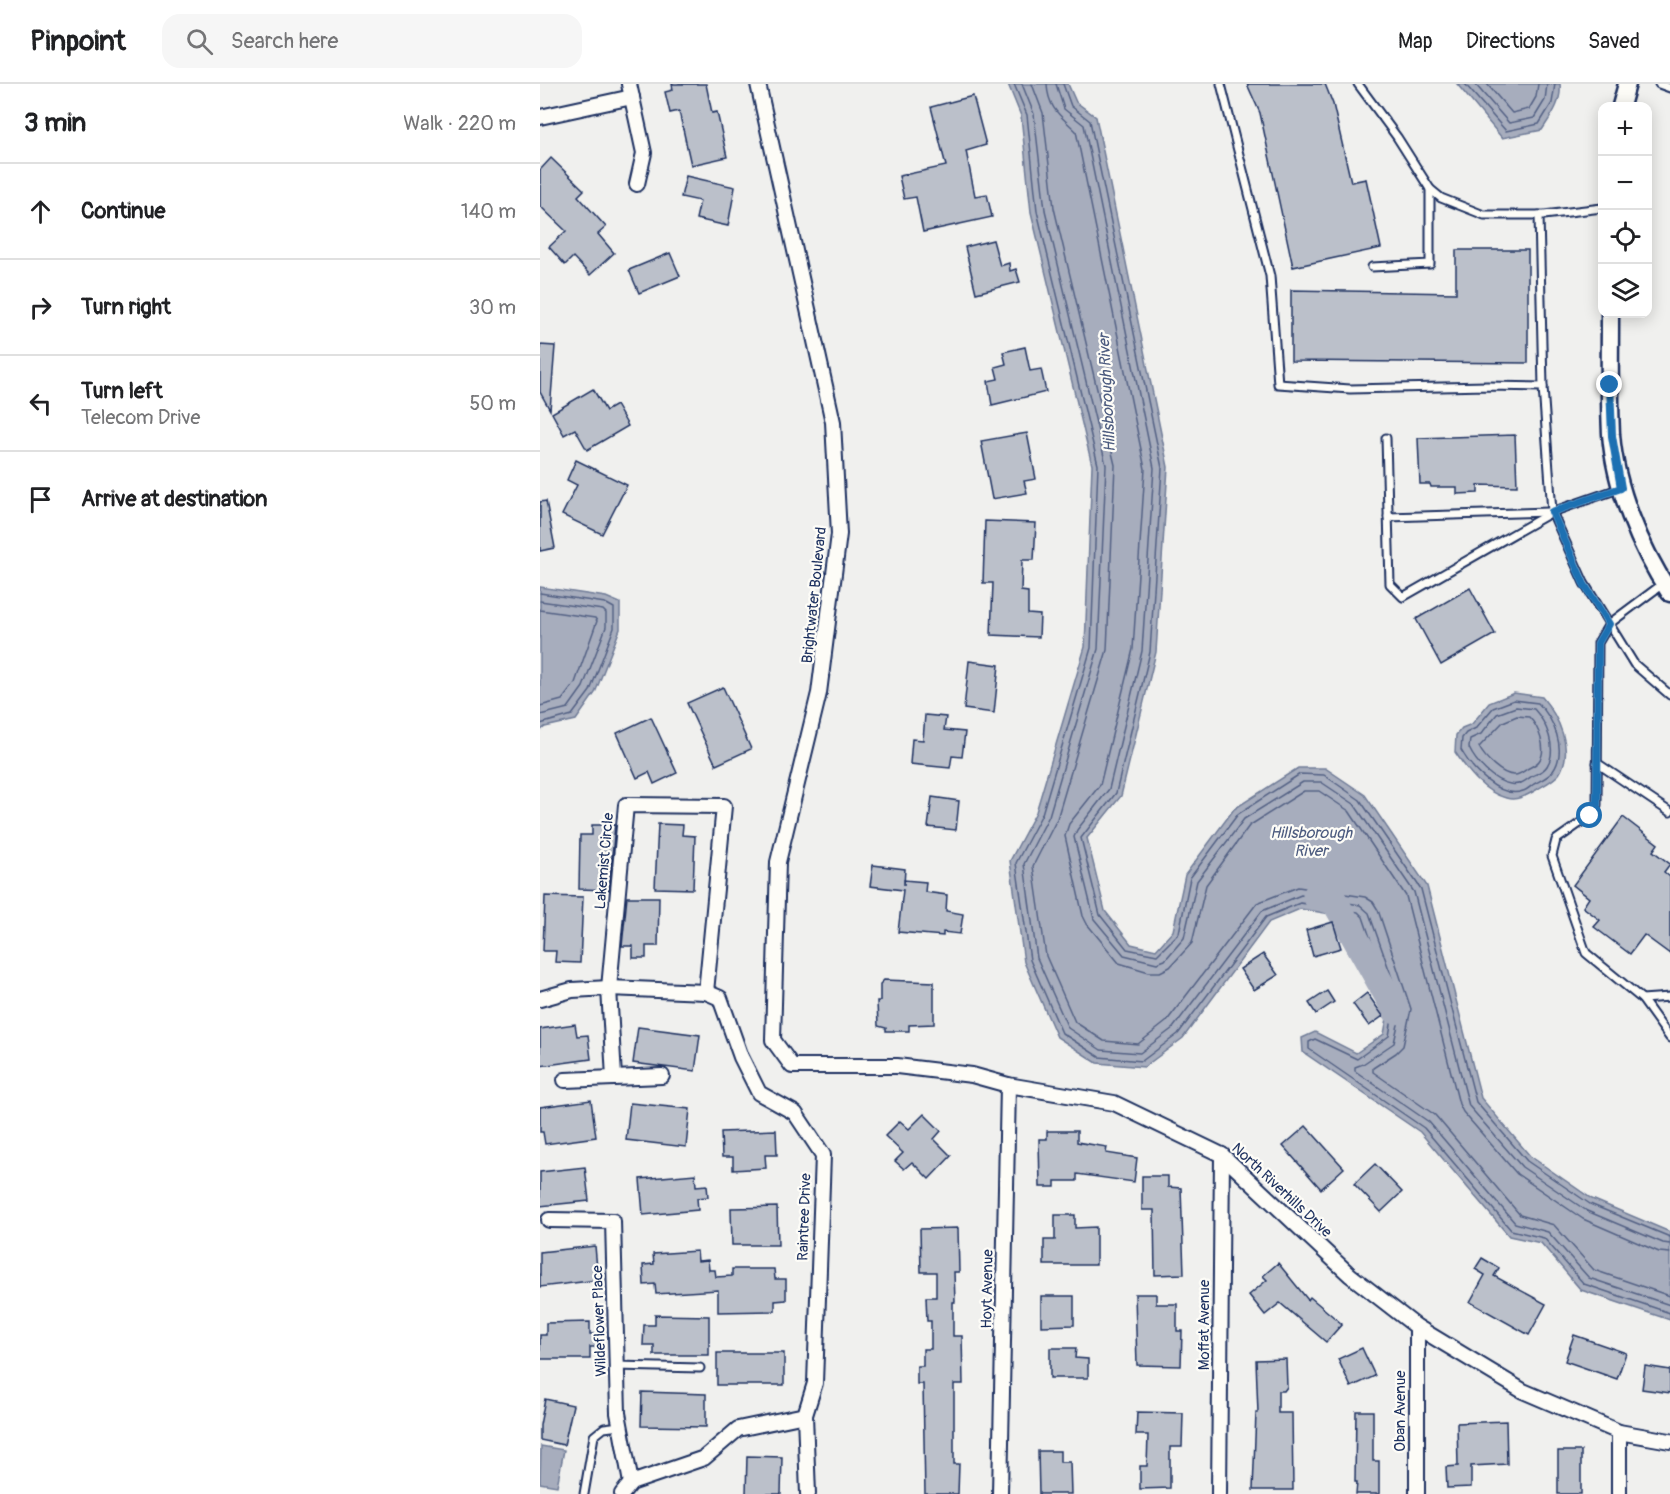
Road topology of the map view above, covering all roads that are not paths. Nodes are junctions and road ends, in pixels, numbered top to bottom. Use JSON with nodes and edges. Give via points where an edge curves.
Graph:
{"nodes":[{"id":1,"x":758,"y":84,"type":"edge"},
{"id":2,"x":1221,"y":84,"type":"edge"},
{"id":3,"x":1358,"y":84,"type":"edge"},
{"id":4,"x":1627,"y":84,"type":"edge"},
{"id":5,"x":1659,"y":84,"type":"edge"},
{"id":6,"x":1670,"y":88,"type":"edge"},
{"id":7,"x":630,"y":90,"type":"edge"},
{"id":8,"x":1622,"y":102,"type":"edge"},
{"id":9,"x":540,"y":117,"type":"edge"},
{"id":10,"x":637,"y":184,"type":"dead end"},
{"id":11,"x":1430,"y":189,"type":"junction"},
{"id":12,"x":1598,"y":208,"type":"edge"},
{"id":13,"x":1539,"y":215,"type":"junction"},
{"id":14,"x":1372,"y":267,"type":"dead end"},
{"id":15,"x":1610,"y":318,"type":"edge"},
{"id":16,"x":1543,"y":387,"type":"junction"},
{"id":17,"x":1386,"y":438,"type":"dead end"},
{"id":18,"x":1621,"y":488,"type":"junction"},
{"id":19,"x":1552,"y":512,"type":"junction"},
{"id":20,"x":1388,"y":517,"type":"junction"},
{"id":21,"x":1667,"y":588,"type":"edge"},
{"id":22,"x":1609,"y":624,"type":"junction"},
{"id":23,"x":1670,"y":695,"type":"edge"},
{"id":24,"x":1597,"y":763,"type":"junction"},
{"id":25,"x":1670,"y":812,"type":"edge"},
{"id":26,"x":609,"y":988,"type":"junction"},
{"id":27,"x":706,"y":992,"type":"junction"},
{"id":28,"x":1670,"y":997,"type":"edge"},
{"id":29,"x":540,"y":999,"type":"edge"},
{"id":30,"x":1642,"y":999,"type":"junction"},
{"id":31,"x":1670,"y":1038,"type":"edge"},
{"id":32,"x":773,"y":1040,"type":"joint"},
{"id":33,"x":662,"y":1076,"type":"dead end"},
{"id":34,"x":614,"y":1078,"type":"junction"},
{"id":35,"x":565,"y":1080,"type":"dead end"},
{"id":36,"x":1008,"y":1085,"type":"junction"},
{"id":37,"x":1222,"y":1155,"type":"junction"},
{"id":38,"x":549,"y":1220,"type":"dead end"},
{"id":39,"x":1417,"y":1327,"type":"junction"},
{"id":40,"x":616,"y":1365,"type":"junction"},
{"id":41,"x":700,"y":1368,"type":"dead end"},
{"id":42,"x":805,"y":1415,"type":"junction"},
{"id":43,"x":620,"y":1426,"type":"junction"},
{"id":44,"x":1619,"y":1432,"type":"junction"},
{"id":45,"x":1670,"y":1441,"type":"edge"},
{"id":46,"x":626,"y":1489,"type":"edge"},
{"id":47,"x":584,"y":1494,"type":"edge"},
{"id":48,"x":808,"y":1494,"type":"edge"},
{"id":49,"x":1000,"y":1494,"type":"edge"},
{"id":50,"x":1219,"y":1494,"type":"edge"},
{"id":51,"x":1417,"y":1494,"type":"edge"},
{"id":52,"x":1619,"y":1494,"type":"edge"}],
"edges":[{"from":1,"to":32,"type":"street","name":"Brightwater Boulevard","via":[[833,422],[839,534],[819,693],[778,862]]},
{"from":2,"to":16,"type":"lane","via":[[1270,276],[1278,384],[1350,389]]},
{"from":3,"to":11,"type":"lane"},
{"from":4,"to":8,"type":"street"},
{"from":5,"to":6,"type":"lane"},
{"from":7,"to":9,"type":"street"},
{"from":7,"to":10,"type":"street","via":[[644,153]]},
{"from":11,"to":13,"type":"lane","via":[[1484,215]]},
{"from":11,"to":14,"type":"lane","via":[[1430,264]]},
{"from":12,"to":13,"type":"lane"},
{"from":13,"to":16,"type":"lane"},
{"from":15,"to":18,"type":"street","via":[[1612,436]]},
{"from":16,"to":19,"type":"lane"},
{"from":17,"to":20,"type":"lane"},
{"from":18,"to":19,"type":"lane"},
{"from":18,"to":21,"type":"street","via":[[1646,554]]},
{"from":19,"to":20,"type":"lane"},
{"from":19,"to":20,"type":"lane","via":[[1403,597],[1390,584]]},
{"from":19,"to":22,"type":"lane","via":[[1584,584]]},
{"from":21,"to":22,"type":"lane"},
{"from":22,"to":23,"type":"lane","via":[[1634,664]]},
{"from":22,"to":24,"type":"lane","via":[[1598,643]]},
{"from":24,"to":25,"type":"lane"},
{"from":24,"to":30,"type":"lane","via":[[1597,805],[1590,816],[1557,840],[1552,856],[1586,954]]},
{"from":26,"to":27,"type":"street"},
{"from":26,"to":27,"type":"street","name":"Lakemist Circle","via":[[626,805],[724,806]]},
{"from":26,"to":29,"type":"street","via":[[572,990]]},
{"from":26,"to":34,"type":"street"},
{"from":27,"to":42,"type":"street","name":"Raintree Drive","via":[[720,998],[759,1093],[795,1113],[823,1155],[815,1383]]},
{"from":28,"to":30,"type":"lane"},
{"from":30,"to":31,"type":"lane"},
{"from":32,"to":36,"type":"street","name":"North Riverhills Drive","via":[[792,1066],[897,1066],[972,1075]]},
{"from":33,"to":34,"type":"street"},
{"from":34,"to":35,"type":"street"},
{"from":36,"to":37,"type":"street","name":"North Riverhills Drive","via":[[1114,1103]]},
{"from":36,"to":49,"type":"street","name":"Hoyt Avenue"},
{"from":37,"to":39,"type":"street","name":"North Riverhills Drive","via":[[1350,1275]]},
{"from":37,"to":50,"type":"street","name":"Moffat Avenue"},
{"from":38,"to":40,"type":"street","name":"Wildeflower Place","via":[[613,1221]]},
{"from":39,"to":44,"type":"street","name":"North Riverhills Drive","via":[[1523,1391]]},
{"from":39,"to":51,"type":"street","name":"Oban Avenue"},
{"from":40,"to":41,"type":"lane"},
{"from":40,"to":43,"type":"street","name":"Wildeflower Place"},
{"from":42,"to":46,"type":"street","via":[[738,1429],[704,1458]]},
{"from":42,"to":48,"type":"street","name":"Raintree Drive"},
{"from":43,"to":46,"type":"street","name":"Wildeflower Place"},
{"from":43,"to":47,"type":"lane","via":[[604,1428],[594,1436]]},
{"from":44,"to":45,"type":"street","name":"North Riverhills Drive"},
{"from":44,"to":52,"type":"street"}]}
